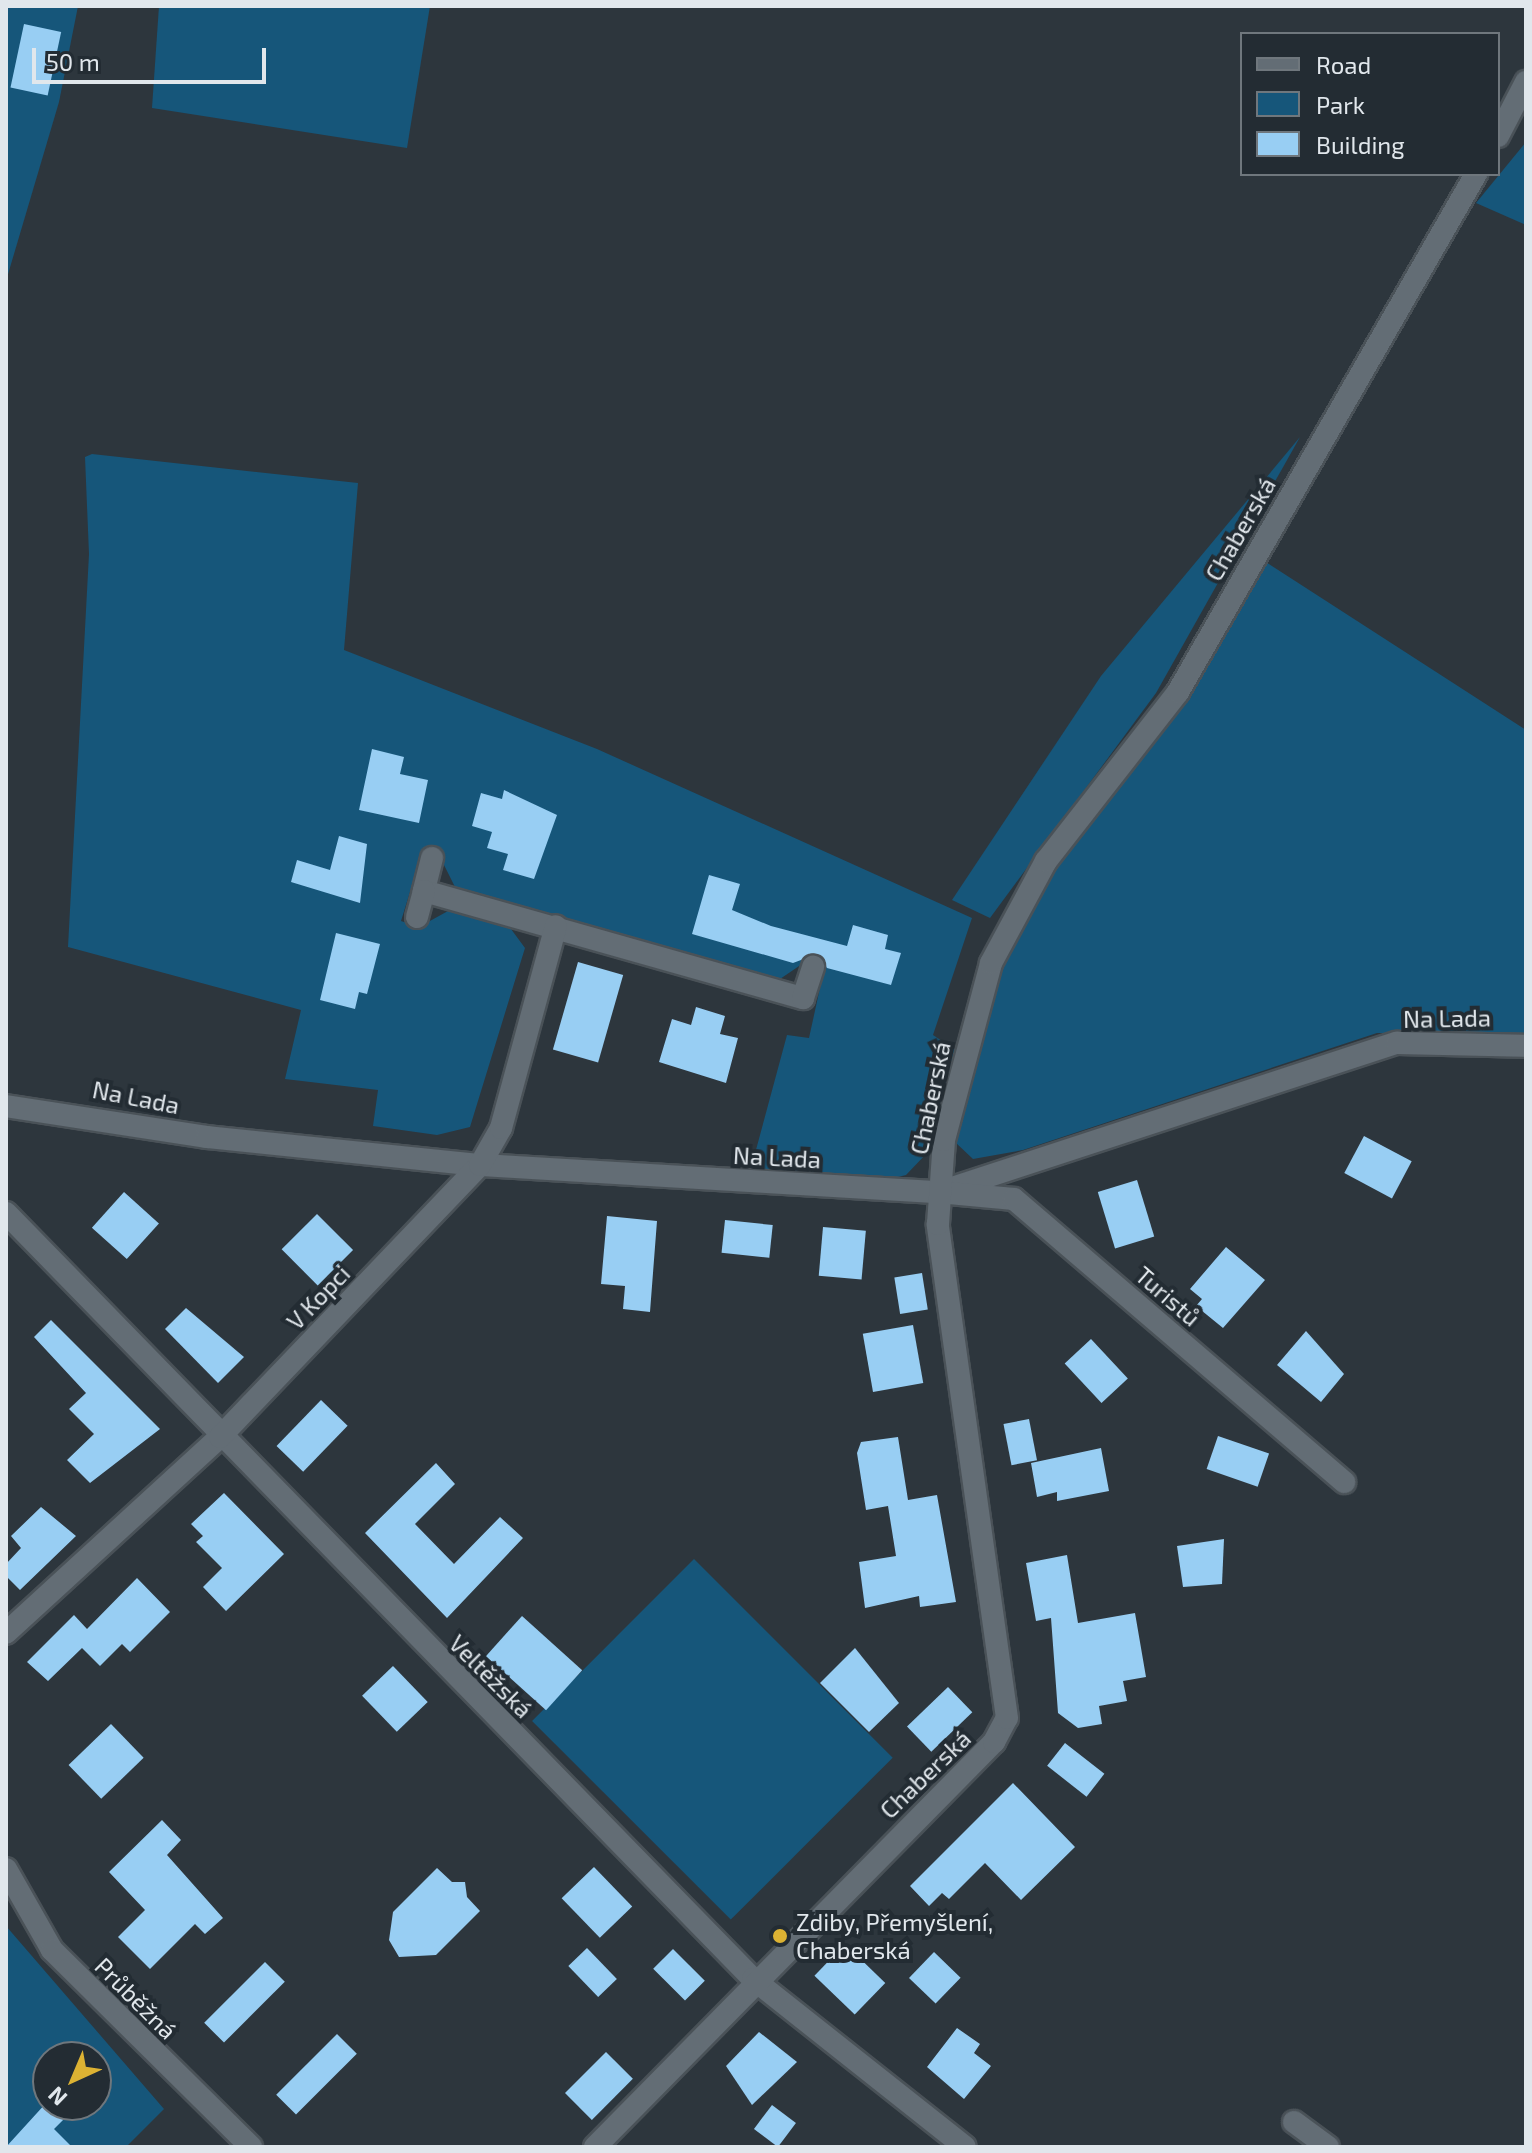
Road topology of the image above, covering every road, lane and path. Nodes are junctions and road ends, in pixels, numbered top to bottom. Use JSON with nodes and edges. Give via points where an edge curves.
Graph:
{"nodes":[{"id":1,"x":1524,"y":96,"type":"edge"},
{"id":2,"x":1500,"y":133,"type":"edge"},
{"id":3,"x":1475,"y":176,"type":"edge"},
{"id":4,"x":432,"y":858,"type":"dead end"},
{"id":5,"x":424,"y":891,"type":"junction"},
{"id":6,"x":417,"y":917,"type":"dead end"},
{"id":7,"x":556,"y":926,"type":"junction"},
{"id":8,"x":813,"y":967,"type":"dead end"},
{"id":9,"x":1526,"y":1046,"type":"edge"},
{"id":10,"x":6,"y":1106,"type":"edge"},
{"id":11,"x":480,"y":1165,"type":"junction"},
{"id":12,"x":940,"y":1192,"type":"junction"},
{"id":13,"x":6,"y":1213,"type":"edge"},
{"id":14,"x":220,"y":1437,"type":"junction"},
{"id":15,"x":1344,"y":1482,"type":"dead end"},
{"id":16,"x":6,"y":1633,"type":"edge"},
{"id":17,"x":6,"y":1869,"type":"edge"},
{"id":18,"x":753,"y":1979,"type":"junction"},
{"id":19,"x":1294,"y":2122,"type":"dead end"},
{"id":20,"x":251,"y":2147,"type":"edge"},
{"id":21,"x":595,"y":2147,"type":"edge"},
{"id":22,"x":965,"y":2147,"type":"edge"},
{"id":23,"x":1328,"y":2147,"type":"edge"}],
"edges":[{"from":1,"to":2,"type":"street"},
{"from":3,"to":12,"type":"street","name":"Chaberská","via":[[1178,692],[1012,913],[970,1033],[944,1140]]},
{"from":4,"to":5,"type":"street"},
{"from":5,"to":6,"type":"street"},
{"from":5,"to":7,"type":"street"},
{"from":7,"to":8,"type":"street","via":[[803,998]]},
{"from":7,"to":11,"type":"street","name":"V Kopci","via":[[501,1128]]},
{"from":9,"to":12,"type":"street","name":"Na Lada","via":[[1397,1043]]},
{"from":10,"to":11,"type":"street","name":"Na Lada","via":[[207,1137]]},
{"from":11,"to":12,"type":"street","name":"Na Lada"},
{"from":11,"to":14,"type":"street","name":"V Kopci"},
{"from":12,"to":15,"type":"street","name":"Turistů","via":[[1014,1199]]},
{"from":12,"to":18,"type":"street","name":"Chaberská","via":[[938,1224],[1007,1718],[994,1742]]},
{"from":13,"to":14,"type":"street","name":"Veltěžská"},
{"from":14,"to":16,"type":"street","name":"V Kopci"},
{"from":14,"to":18,"type":"street","name":"Veltěžská"},
{"from":17,"to":20,"type":"street","name":"Průběžná","via":[[52,1950]]},
{"from":18,"to":21,"type":"street","name":"Chaberská"},
{"from":18,"to":22,"type":"street","name":"Veltěžská"},
{"from":19,"to":23,"type":"street"}]}
